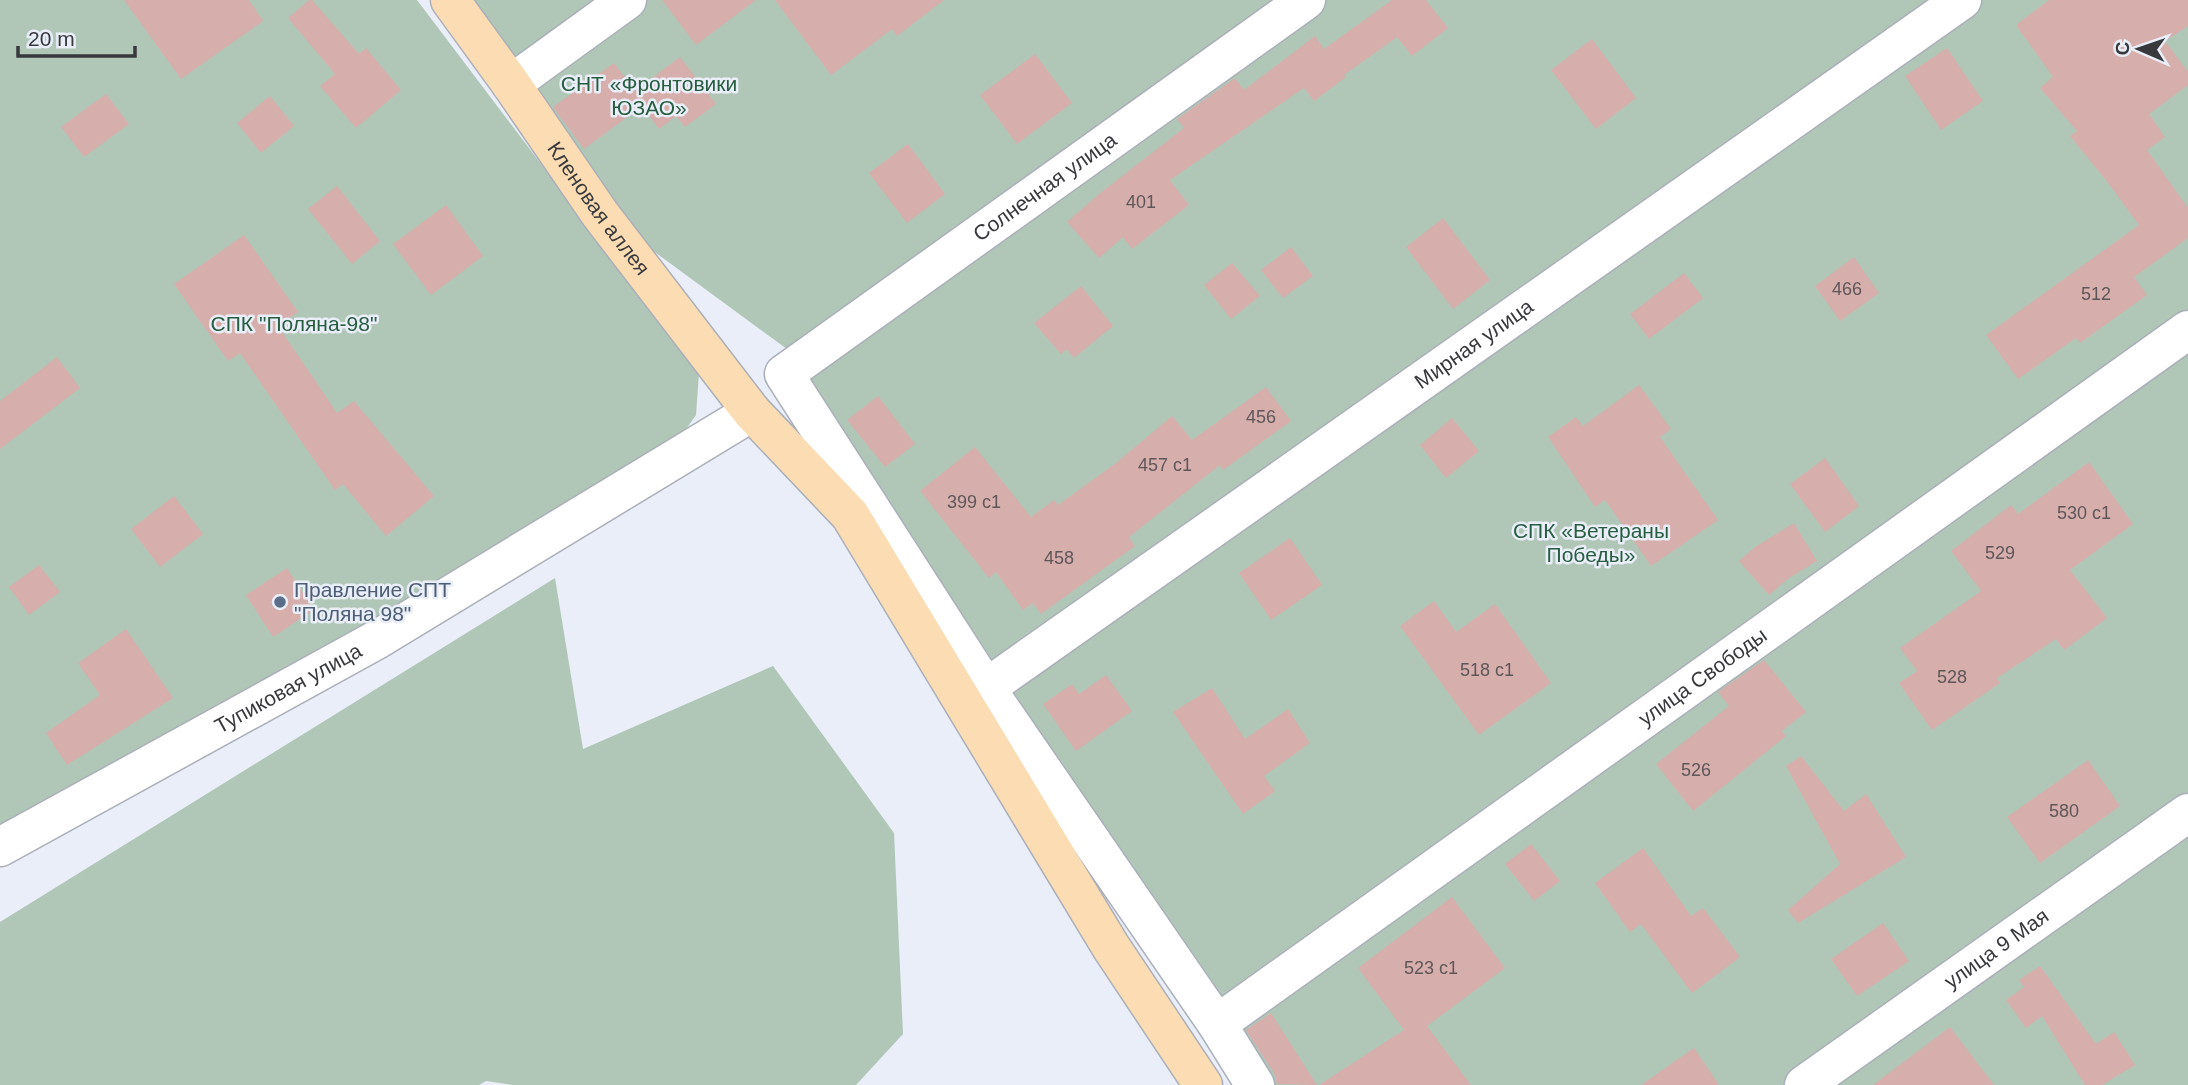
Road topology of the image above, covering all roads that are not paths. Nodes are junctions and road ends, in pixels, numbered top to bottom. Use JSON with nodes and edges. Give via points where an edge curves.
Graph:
{"nodes":[{"id":1,"x":450,"y":0,"type":"edge"},
{"id":2,"x":627,"y":0,"type":"edge"},
{"id":3,"x":1306,"y":0,"type":"edge"},
{"id":4,"x":1962,"y":0,"type":"edge"},
{"id":5,"x":511,"y":84,"type":"junction"},
{"id":6,"x":2188,"y":330,"type":"edge"},
{"id":7,"x":752,"y":412,"type":"junction"},
{"id":8,"x":986,"y":688,"type":"junction"},
{"id":9,"x":2188,"y":813,"type":"edge"},
{"id":10,"x":0,"y":847,"type":"edge"},
{"id":11,"x":1217,"y":1024,"type":"junction"},
{"id":12,"x":1203,"y":1085,"type":"edge"},
{"id":13,"x":1255,"y":1085,"type":"edge"},
{"id":14,"x":1804,"y":1085,"type":"edge"}],
"edges":[{"from":1,"to":5,"type":"street","name":"Кленовая аллея"},
{"from":2,"to":5,"type":"street"},
{"from":3,"to":8,"type":"street","name":"Солнечная улица","via":[[784,374]]},
{"from":4,"to":8,"type":"street","name":"Мирная улица"},
{"from":5,"to":7,"type":"street","name":"Кленовая аллея","via":[[600,214]]},
{"from":6,"to":11,"type":"street","name":"улица Свободы"},
{"from":7,"to":10,"type":"street","name":"Тупиковая улица","via":[[378,639]]},
{"from":7,"to":12,"type":"street","name":"Кленовая аллея","via":[[850,516],[1104,936]]},
{"from":8,"to":11,"type":"street"},
{"from":9,"to":14,"type":"street","name":"улица 9 Мая"},
{"from":11,"to":13,"type":"street"}]}
